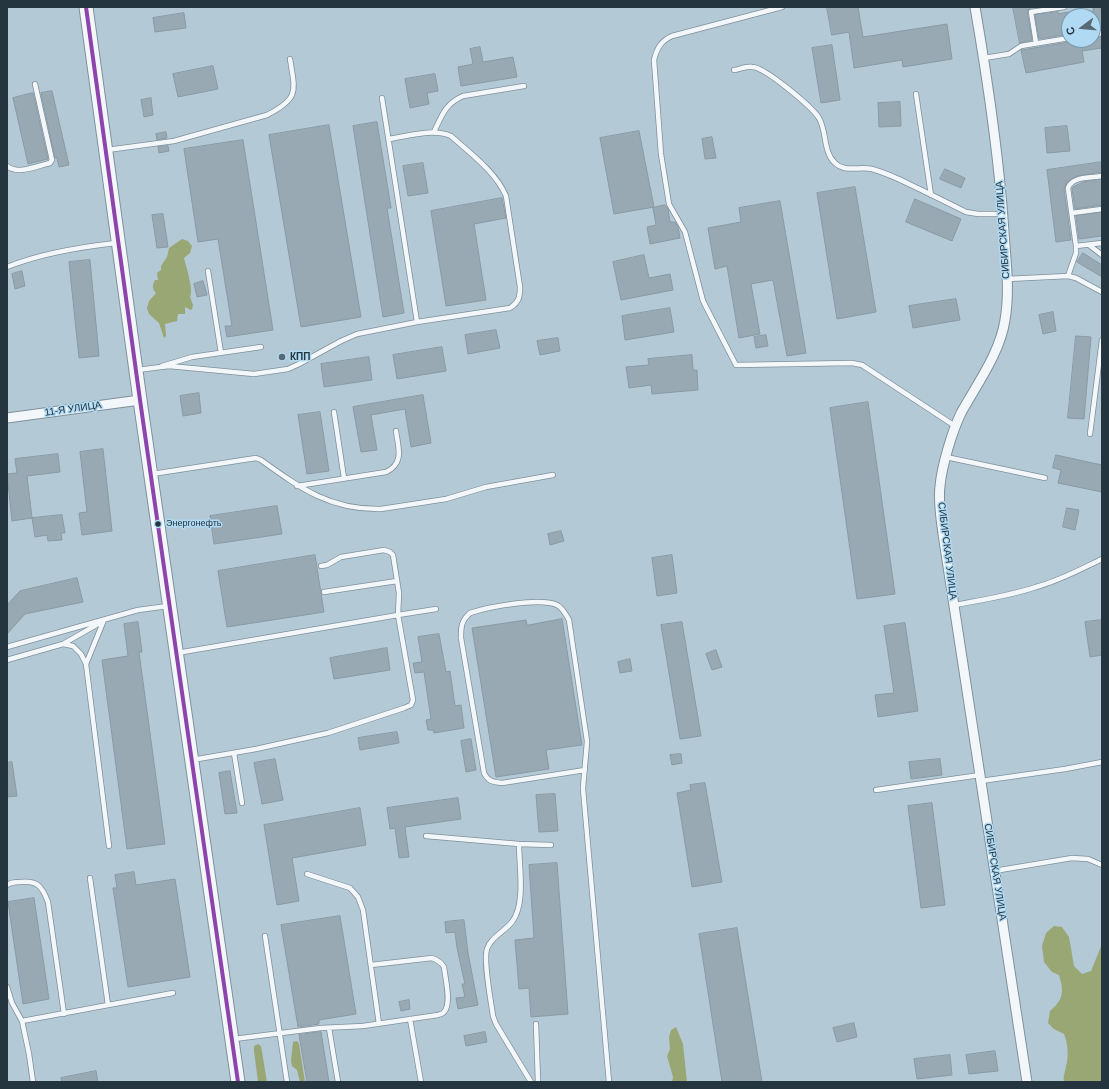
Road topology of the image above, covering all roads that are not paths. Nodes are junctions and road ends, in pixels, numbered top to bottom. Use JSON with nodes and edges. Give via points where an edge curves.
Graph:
{"nodes":[{"id":1,"x":86,"y":7,"type":"edge"},
{"id":2,"x":782,"y":7,"type":"edge"},
{"id":3,"x":975,"y":7,"type":"edge"},
{"id":4,"x":1064,"y":7,"type":"edge"},
{"id":5,"x":1061,"y":39,"type":"edge"},
{"id":6,"x":1036,"y":44,"type":"junction"},
{"id":7,"x":984,"y":58,"type":"junction"},
{"id":8,"x":290,"y":59,"type":"dead end"},
{"id":9,"x":734,"y":70,"type":"dead end"},
{"id":10,"x":36,"y":84,"type":"dead end"},
{"id":11,"x":524,"y":86,"type":"dead end"},
{"id":12,"x":916,"y":94,"type":"dead end"},
{"id":13,"x":382,"y":98,"type":"dead end"},
{"id":14,"x":434,"y":132,"type":"junction"},
{"id":15,"x":389,"y":139,"type":"junction"},
{"id":16,"x":106,"y":150,"type":"junction"},
{"id":17,"x":7,"y":166,"type":"edge"},
{"id":18,"x":1102,"y":176,"type":"edge"},
{"id":19,"x":931,"y":195,"type":"junction"},
{"id":20,"x":1102,"y":209,"type":"edge"},
{"id":21,"x":1072,"y":213,"type":"junction"},
{"id":22,"x":1003,"y":214,"type":"junction"},
{"id":23,"x":118,"y":243,"type":"junction"},
{"id":24,"x":1102,"y":243,"type":"edge"},
{"id":25,"x":1089,"y":245,"type":"junction"},
{"id":26,"x":1076,"y":246,"type":"junction"},
{"id":27,"x":1102,"y":255,"type":"edge"},
{"id":28,"x":7,"y":267,"type":"edge"},
{"id":29,"x":208,"y":271,"type":"dead end"},
{"id":30,"x":1068,"y":276,"type":"junction"},
{"id":31,"x":1007,"y":279,"type":"junction"},
{"id":32,"x":1102,"y":292,"type":"edge"},
{"id":33,"x":417,"y":322,"type":"junction"},
{"id":34,"x":1102,"y":340,"type":"edge"},
{"id":35,"x":261,"y":347,"type":"dead end"},
{"id":36,"x":221,"y":353,"type":"junction"},
{"id":37,"x":158,"y":367,"type":"junction"},
{"id":38,"x":136,"y":371,"type":"junction"},
{"id":39,"x":140,"y":400,"type":"junction"},
{"id":40,"x":334,"y":412,"type":"dead end"},
{"id":41,"x":7,"y":418,"type":"edge"},
{"id":42,"x":956,"y":426,"type":"junction"},
{"id":43,"x":396,"y":431,"type":"dead end"},
{"id":44,"x":1090,"y":434,"type":"dead end"},
{"id":45,"x":946,"y":457,"type":"junction"},
{"id":46,"x":151,"y":475,"type":"junction"},
{"id":47,"x":552,"y":475,"type":"dead end"},
{"id":48,"x":344,"y":478,"type":"junction"},
{"id":49,"x":1045,"y":478,"type":"dead end"},
{"id":50,"x":297,"y":486,"type":"junction"},
{"id":51,"x":1102,"y":559,"type":"edge"},
{"id":52,"x":321,"y":566,"type":"dead end"},
{"id":53,"x":397,"y":581,"type":"junction"},
{"id":54,"x":324,"y":592,"type":"dead end"},
{"id":55,"x":954,"y":605,"type":"junction"},
{"id":56,"x":170,"y":606,"type":"junction"},
{"id":57,"x":436,"y":609,"type":"dead end"},
{"id":58,"x":398,"y":615,"type":"junction"},
{"id":59,"x":104,"y":620,"type":"junction"},
{"id":60,"x":63,"y":644,"type":"junction"},
{"id":61,"x":7,"y":647,"type":"edge"},
{"id":62,"x":177,"y":653,"type":"junction"},
{"id":63,"x":7,"y":660,"type":"edge"},
{"id":64,"x":86,"y":664,"type":"junction"},
{"id":65,"x":234,"y":753,"type":"junction"},
{"id":66,"x":192,"y":760,"type":"junction"},
{"id":67,"x":1102,"y":762,"type":"edge"},
{"id":68,"x":584,"y":770,"type":"junction"},
{"id":69,"x":980,"y":778,"type":"junction"},
{"id":70,"x":876,"y":790,"type":"dead end"},
{"id":71,"x":242,"y":803,"type":"dead end"},
{"id":72,"x":426,"y":836,"type":"dead end"},
{"id":73,"x":518,"y":844,"type":"junction"},
{"id":74,"x":551,"y":845,"type":"dead end"},
{"id":75,"x":109,"y":846,"type":"dead end"},
{"id":76,"x":1102,"y":865,"type":"edge"},
{"id":77,"x":994,"y":871,"type":"junction"},
{"id":78,"x":307,"y":874,"type":"dead end"},
{"id":79,"x":90,"y":878,"type":"dead end"},
{"id":80,"x":7,"y":885,"type":"edge"},
{"id":81,"x":265,"y":936,"type":"dead end"},
{"id":82,"x":371,"y":965,"type":"junction"},
{"id":83,"x":7,"y":987,"type":"edge"},
{"id":84,"x":173,"y":993,"type":"dead end"},
{"id":85,"x":108,"y":1005,"type":"junction"},
{"id":86,"x":64,"y":1014,"type":"junction"},
{"id":87,"x":410,"y":1019,"type":"junction"},
{"id":88,"x":22,"y":1021,"type":"junction"},
{"id":89,"x":379,"y":1024,"type":"junction"},
{"id":90,"x":536,"y":1024,"type":"dead end"},
{"id":91,"x":329,"y":1028,"type":"junction"},
{"id":92,"x":279,"y":1032,"type":"junction"},
{"id":93,"x":232,"y":1039,"type":"junction"},
{"id":94,"x":33,"y":1082,"type":"edge"},
{"id":95,"x":238,"y":1082,"type":"edge"},
{"id":96,"x":287,"y":1082,"type":"edge"},
{"id":97,"x":338,"y":1082,"type":"edge"},
{"id":98,"x":421,"y":1082,"type":"edge"},
{"id":99,"x":531,"y":1082,"type":"edge"},
{"id":100,"x":538,"y":1082,"type":"edge"},
{"id":101,"x":609,"y":1082,"type":"edge"},
{"id":102,"x":1027,"y":1082,"type":"edge"}],
"edges":[{"from":1,"to":16,"type":"street"},
{"from":2,"to":42,"type":"lane","via":[[672,36],[665,39],[656,52],[654,60],[661,154],[669,204],[685,232],[703,301],[736,365],[862,365]]},
{"from":3,"to":7,"type":"street","name":"СИБИРСКАЯ УЛИЦА"},
{"from":4,"to":6,"type":"lane","via":[[1031,12]]},
{"from":5,"to":6,"type":"lane"},
{"from":6,"to":7,"type":"lane","via":[[1021,46],[1009,54]]},
{"from":7,"to":22,"type":"street","name":"СИБИРСКАЯ УЛИЦА"},
{"from":8,"to":16,"type":"lane","via":[[294,87],[292,96],[288,102],[267,115],[174,141]]},
{"from":9,"to":19,"type":"lane","via":[[752,66],[761,70],[813,109],[823,128],[828,153],[833,162],[840,167],[870,168]]},
{"from":10,"to":17,"type":"lane","via":[[52,160],[50,163],[18,170]]},
{"from":11,"to":14,"type":"lane","via":[[463,96],[454,100],[447,107]]},
{"from":12,"to":19,"type":"lane"},
{"from":13,"to":15,"type":"lane"},
{"from":14,"to":15,"type":"lane"},
{"from":14,"to":33,"type":"lane","via":[[451,136],[501,185],[506,196],[520,297],[517,304],[510,308]]},
{"from":15,"to":33,"type":"lane"},
{"from":16,"to":23,"type":"street"},
{"from":18,"to":21,"type":"lane","via":[[1072,181],[1068,188]]},
{"from":19,"to":22,"type":"lane","via":[[966,212]]},
{"from":20,"to":21,"type":"lane"},
{"from":21,"to":26,"type":"lane"},
{"from":22,"to":31,"type":"street","name":"СИБИРСКАЯ УЛИЦА"},
{"from":23,"to":28,"type":"lane","via":[[37,256]]},
{"from":23,"to":38,"type":"street"},
{"from":24,"to":25,"type":"lane"},
{"from":25,"to":26,"type":"lane"},
{"from":25,"to":27,"type":"lane"},
{"from":26,"to":30,"type":"lane","via":[[1076,254]]},
{"from":29,"to":36,"type":"lane"},
{"from":30,"to":31,"type":"lane"},
{"from":30,"to":32,"type":"lane"},
{"from":31,"to":42,"type":"street","name":"СИБИРСКАЯ УЛИЦА","via":[[1007,305],[1002,335]]},
{"from":33,"to":37,"type":"lane","via":[[357,334],[288,369],[264,373]]},
{"from":34,"to":44,"type":"lane"},
{"from":35,"to":36,"type":"lane"},
{"from":36,"to":37,"type":"lane","via":[[170,362]]},
{"from":37,"to":38,"type":"lane"},
{"from":38,"to":39,"type":"street"},
{"from":39,"to":41,"type":"street","name":"11-Я УЛИЦА"},
{"from":39,"to":46,"type":"street"},
{"from":40,"to":48,"type":"lane"},
{"from":42,"to":45,"type":"street","name":"СИБИРСКАЯ УЛИЦА"},
{"from":43,"to":48,"type":"lane","via":[[399,457],[392,469]]},
{"from":45,"to":49,"type":"lane"},
{"from":45,"to":55,"type":"street","name":"СИБИРСКАЯ УЛИЦА","via":[[940,486],[940,508]]},
{"from":46,"to":50,"type":"lane","via":[[256,458]]},
{"from":46,"to":56,"type":"street"},
{"from":47,"to":50,"type":"lane","via":[[486,487],[446,499],[381,509],[356,508],[340,504]]},
{"from":48,"to":50,"type":"lane"},
{"from":51,"to":55,"type":"lane","via":[[1038,587]]},
{"from":52,"to":53,"type":"lane","via":[[341,557],[384,550],[393,555]]},
{"from":53,"to":54,"type":"lane"},
{"from":53,"to":58,"type":"lane"},
{"from":55,"to":69,"type":"street","name":"СИБИРСКАЯ УЛИЦА"},
{"from":56,"to":59,"type":"lane","via":[[138,610]]},
{"from":56,"to":62,"type":"street"},
{"from":57,"to":58,"type":"lane"},
{"from":58,"to":62,"type":"lane"},
{"from":58,"to":65,"type":"lane","via":[[413,700],[411,705],[328,733]]},
{"from":59,"to":60,"type":"lane"},
{"from":59,"to":61,"type":"lane"},
{"from":59,"to":64,"type":"lane"},
{"from":60,"to":63,"type":"lane"},
{"from":60,"to":64,"type":"lane","via":[[73,646]]},
{"from":62,"to":66,"type":"street"},
{"from":64,"to":75,"type":"lane"},
{"from":65,"to":66,"type":"lane"},
{"from":65,"to":71,"type":"lane"},
{"from":66,"to":93,"type":"street"},
{"from":67,"to":69,"type":"lane","via":[[1065,769]]},
{"from":68,"to":68,"type":"lane","via":[[586,741],[569,620],[565,612],[557,605],[526,602],[470,613],[463,619],[460,638],[484,773],[488,780],[502,783]]},
{"from":68,"to":101,"type":"lane","via":[[583,789]]},
{"from":69,"to":70,"type":"lane"},
{"from":69,"to":77,"type":"street","name":"СИБИРСКАЯ УЛИЦА"},
{"from":72,"to":73,"type":"lane"},
{"from":73,"to":74,"type":"lane"},
{"from":73,"to":99,"type":"lane","via":[[520,901],[509,926],[489,944],[486,958],[493,1016]]},
{"from":76,"to":77,"type":"lane","via":[[1088,859],[1072,858]]},
{"from":77,"to":102,"type":"street","name":"СИБИРСКАЯ УЛИЦА"},
{"from":78,"to":82,"type":"lane","via":[[350,888],[358,896],[363,910]]},
{"from":79,"to":85,"type":"lane"},
{"from":80,"to":86,"type":"lane","via":[[32,882],[39,885],[45,894]]},
{"from":81,"to":92,"type":"lane"},
{"from":82,"to":87,"type":"lane","via":[[432,958],[444,967],[448,1000],[444,1012]]},
{"from":82,"to":89,"type":"lane"},
{"from":83,"to":88,"type":"lane","via":[[12,1004]]},
{"from":84,"to":85,"type":"lane"},
{"from":85,"to":86,"type":"lane"},
{"from":86,"to":88,"type":"lane"},
{"from":87,"to":89,"type":"lane"},
{"from":87,"to":98,"type":"lane"},
{"from":88,"to":94,"type":"lane"},
{"from":89,"to":91,"type":"lane"},
{"from":90,"to":100,"type":"lane"},
{"from":91,"to":92,"type":"lane"},
{"from":91,"to":97,"type":"lane"},
{"from":92,"to":93,"type":"lane"},
{"from":92,"to":96,"type":"lane"},
{"from":93,"to":95,"type":"street"}]}
